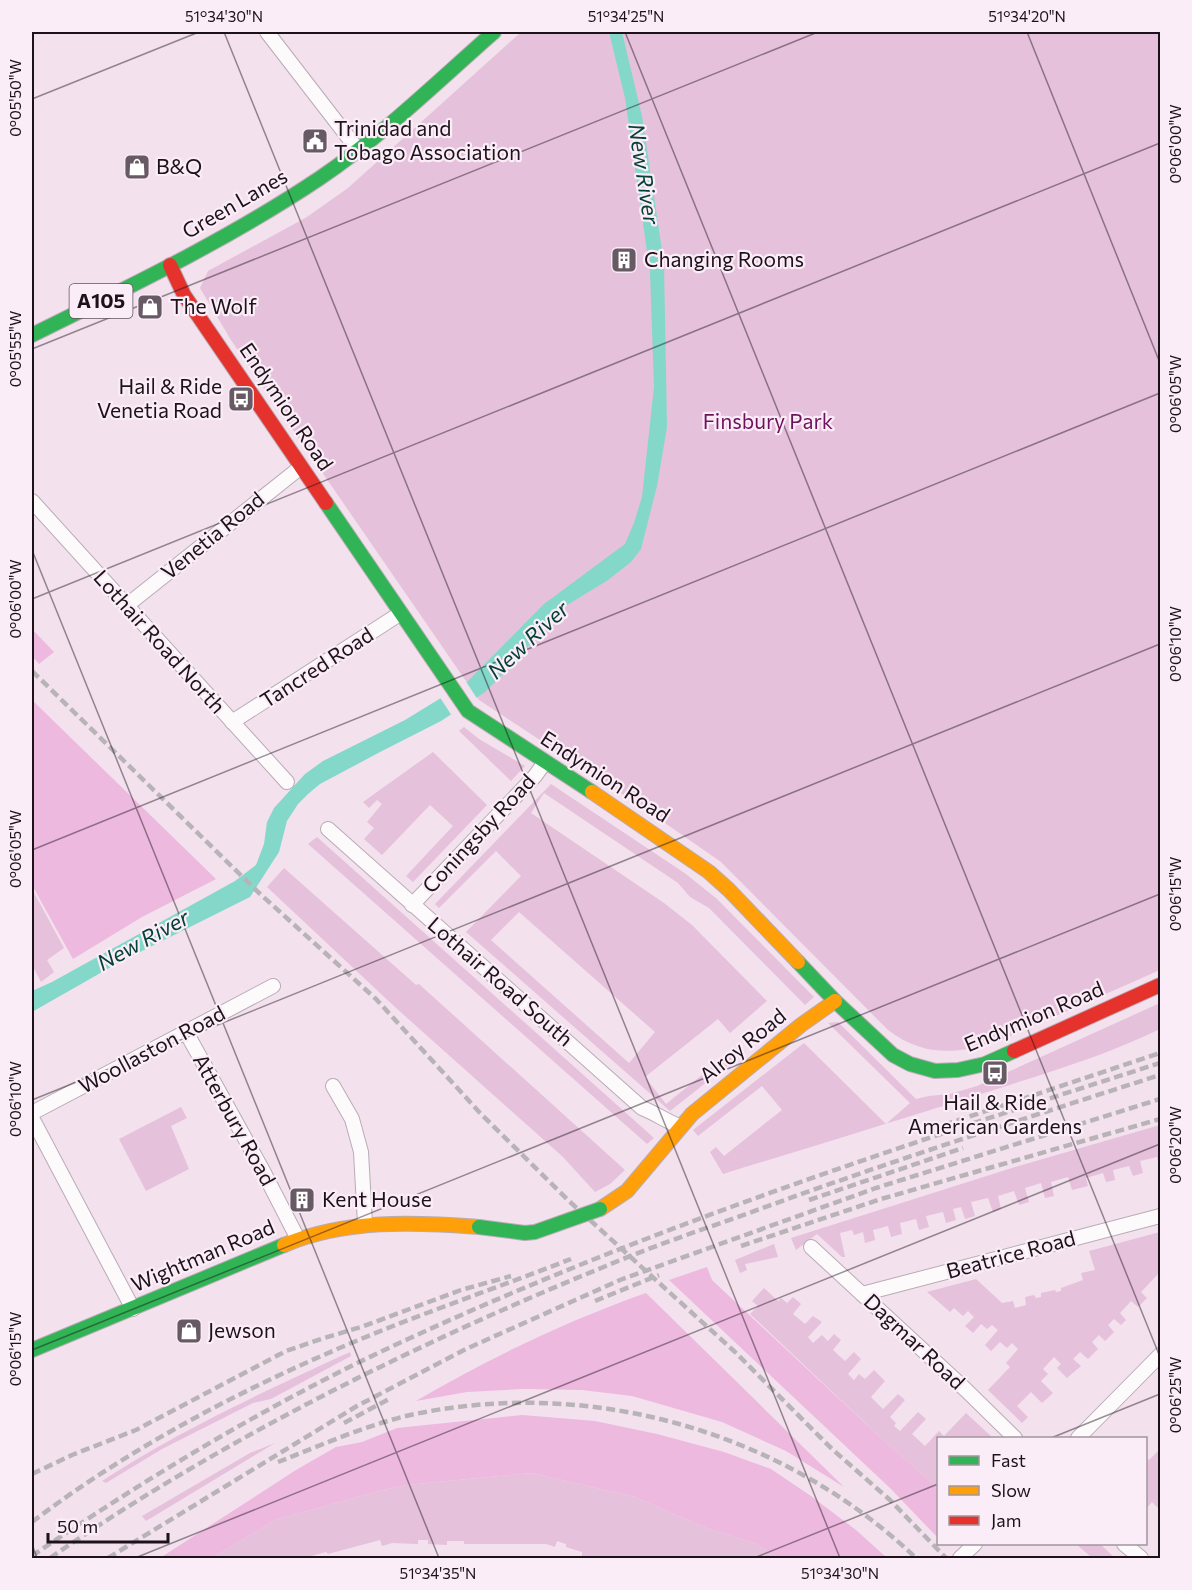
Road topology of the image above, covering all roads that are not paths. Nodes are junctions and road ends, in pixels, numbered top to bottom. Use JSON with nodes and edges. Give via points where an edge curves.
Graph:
{"nodes":[{"id":1,"x":267,"y":32,"type":"edge"},
{"id":2,"x":494,"y":32,"type":"edge"},
{"id":3,"x":358,"y":150,"type":"junction"},
{"id":4,"x":170,"y":265,"type":"junction"},
{"id":5,"x":32,"y":335,"type":"edge"},
{"id":6,"x":301,"y":467,"type":"junction"},
{"id":7,"x":32,"y":501,"type":"edge"},
{"id":8,"x":126,"y":606,"type":"junction"},
{"id":9,"x":401,"y":613,"type":"junction"},
{"id":10,"x":232,"y":722,"type":"junction"},
{"id":11,"x":545,"y":762,"type":"junction"},
{"id":12,"x":287,"y":782,"type":"dead end"},
{"id":13,"x":328,"y":829,"type":"dead end"},
{"id":14,"x":412,"y":904,"type":"junction"},
{"id":15,"x":273,"y":986,"type":"dead end"},
{"id":16,"x":1161,"y":986,"type":"edge"},
{"id":17,"x":835,"y":1001,"type":"junction"},
{"id":18,"x":186,"y":1032,"type":"junction"},
{"id":19,"x":333,"y":1086,"type":"dead end"},
{"id":20,"x":32,"y":1113,"type":"edge"},
{"id":21,"x":32,"y":1118,"type":"edge"},
{"id":22,"x":679,"y":1126,"type":"junction"},
{"id":23,"x":1161,"y":1216,"type":"edge"},
{"id":24,"x":365,"y":1224,"type":"junction"},
{"id":25,"x":298,"y":1239,"type":"junction"},
{"id":26,"x":811,"y":1247,"type":"dead end"},
{"id":27,"x":862,"y":1294,"type":"junction"},
{"id":28,"x":133,"y":1309,"type":"junction"},
{"id":29,"x":32,"y":1350,"type":"edge"},
{"id":30,"x":1161,"y":1355,"type":"edge"},
{"id":31,"x":1015,"y":1437,"type":"edge"},
{"id":32,"x":1079,"y":1437,"type":"edge"},
{"id":33,"x":974,"y":1545,"type":"edge"},
{"id":34,"x":1125,"y":1545,"type":"edge"},
{"id":35,"x":960,"y":1558,"type":"edge"},
{"id":36,"x":1141,"y":1558,"type":"edge"}],
"edges":[{"from":1,"to":3,"type":"street"},
{"from":2,"to":3,"type":"main road","name":"Green Lanes","number":"A105"},
{"from":3,"to":4,"type":"main road","name":"Green Lanes","number":"A105","via":[[314,182]]},
{"from":4,"to":5,"type":"main road","name":"Green Lanes","number":"A105"},
{"from":4,"to":6,"type":"main road","name":"Endymion Road","via":[[184,295]]},
{"from":6,"to":8,"type":"street","name":"Venetia Road"},
{"from":6,"to":9,"type":"main road","name":"Endymion Road"},
{"from":7,"to":8,"type":"street","name":"Lothair Road North"},
{"from":8,"to":10,"type":"street","name":"Lothair Road North"},
{"from":9,"to":10,"type":"street","name":"Tancred Road"},
{"from":9,"to":11,"type":"main road","name":"Endymion Road","via":[[466,708]]},
{"from":10,"to":12,"type":"street","name":"Lothair Road North"},
{"from":11,"to":14,"type":"street","name":"Coningsby Road"},
{"from":11,"to":17,"type":"main road","name":"Endymion Road","via":[[709,872]]},
{"from":13,"to":14,"type":"street","name":"Lothair Road South"},
{"from":14,"to":22,"type":"street","name":"Lothair Road South","via":[[642,1108]]},
{"from":15,"to":18,"type":"street","name":"Woollaston Road"},
{"from":16,"to":17,"type":"main road","name":"Endymion Road","via":[[985,1064],[958,1070],[935,1071],[893,1055]]},
{"from":17,"to":22,"type":"main road","name":"Alroy Road"},
{"from":18,"to":20,"type":"street","name":"Woollaston Road"},
{"from":18,"to":25,"type":"street","name":"Atterbury Road"},
{"from":19,"to":24,"type":"street","via":[[352,1119],[361,1152]]},
{"from":21,"to":28,"type":"street"},
{"from":22,"to":24,"type":"main road","name":"Wightman Road","bridge":true,"via":[[631,1188],[612,1204],[546,1229],[525,1233],[431,1223]]},
{"from":23,"to":27,"type":"street","name":"Beatrice Road"},
{"from":24,"to":25,"type":"main road","name":"Wightman Road"},
{"from":25,"to":28,"type":"main road","name":"Wightman Road"},
{"from":26,"to":27,"type":"street","name":"Dagmar Road"},
{"from":27,"to":31,"type":"street","name":"Dagmar Road"},
{"from":28,"to":29,"type":"main road","name":"Wightman Road"},
{"from":30,"to":32,"type":"street"},
{"from":33,"to":35,"type":"street"},
{"from":34,"to":36,"type":"street"}]}
